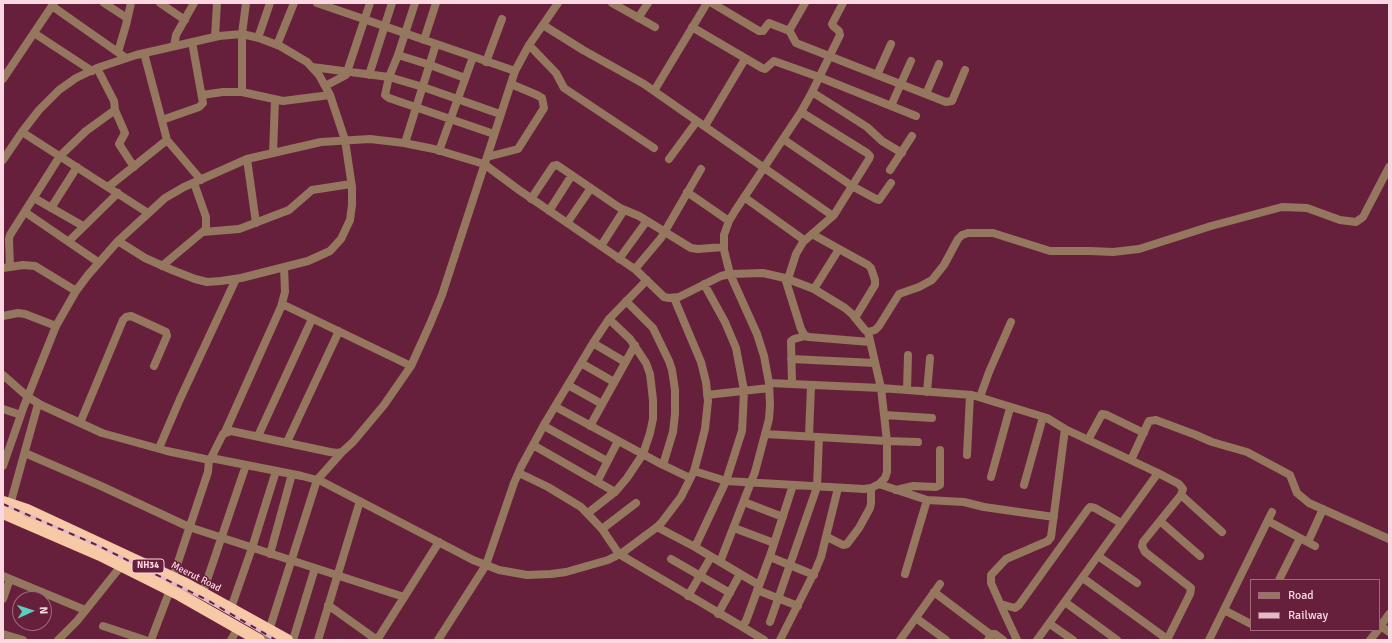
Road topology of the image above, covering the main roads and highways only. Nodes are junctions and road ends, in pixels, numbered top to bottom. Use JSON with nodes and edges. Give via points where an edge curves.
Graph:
{"nodes":[{"id":1,"x":5,"y":507,"type":"edge"},
{"id":2,"x":268,"y":635,"type":"edge"},
{"id":3,"x":260,"y":640,"type":"edge"},
{"id":4,"x":287,"y":640,"type":"edge"}],
"edges":[{"from":1,"to":2,"type":"highway","name":"Meerut Road","number":"NH34","via":[[27,510],[203,592],[231,608]]},
{"from":1,"to":3,"type":"highway","number":"NH34","via":[[170,590]]},
{"from":2,"to":4,"type":"highway","name":"Meerut Road","number":"NH34"}]}
